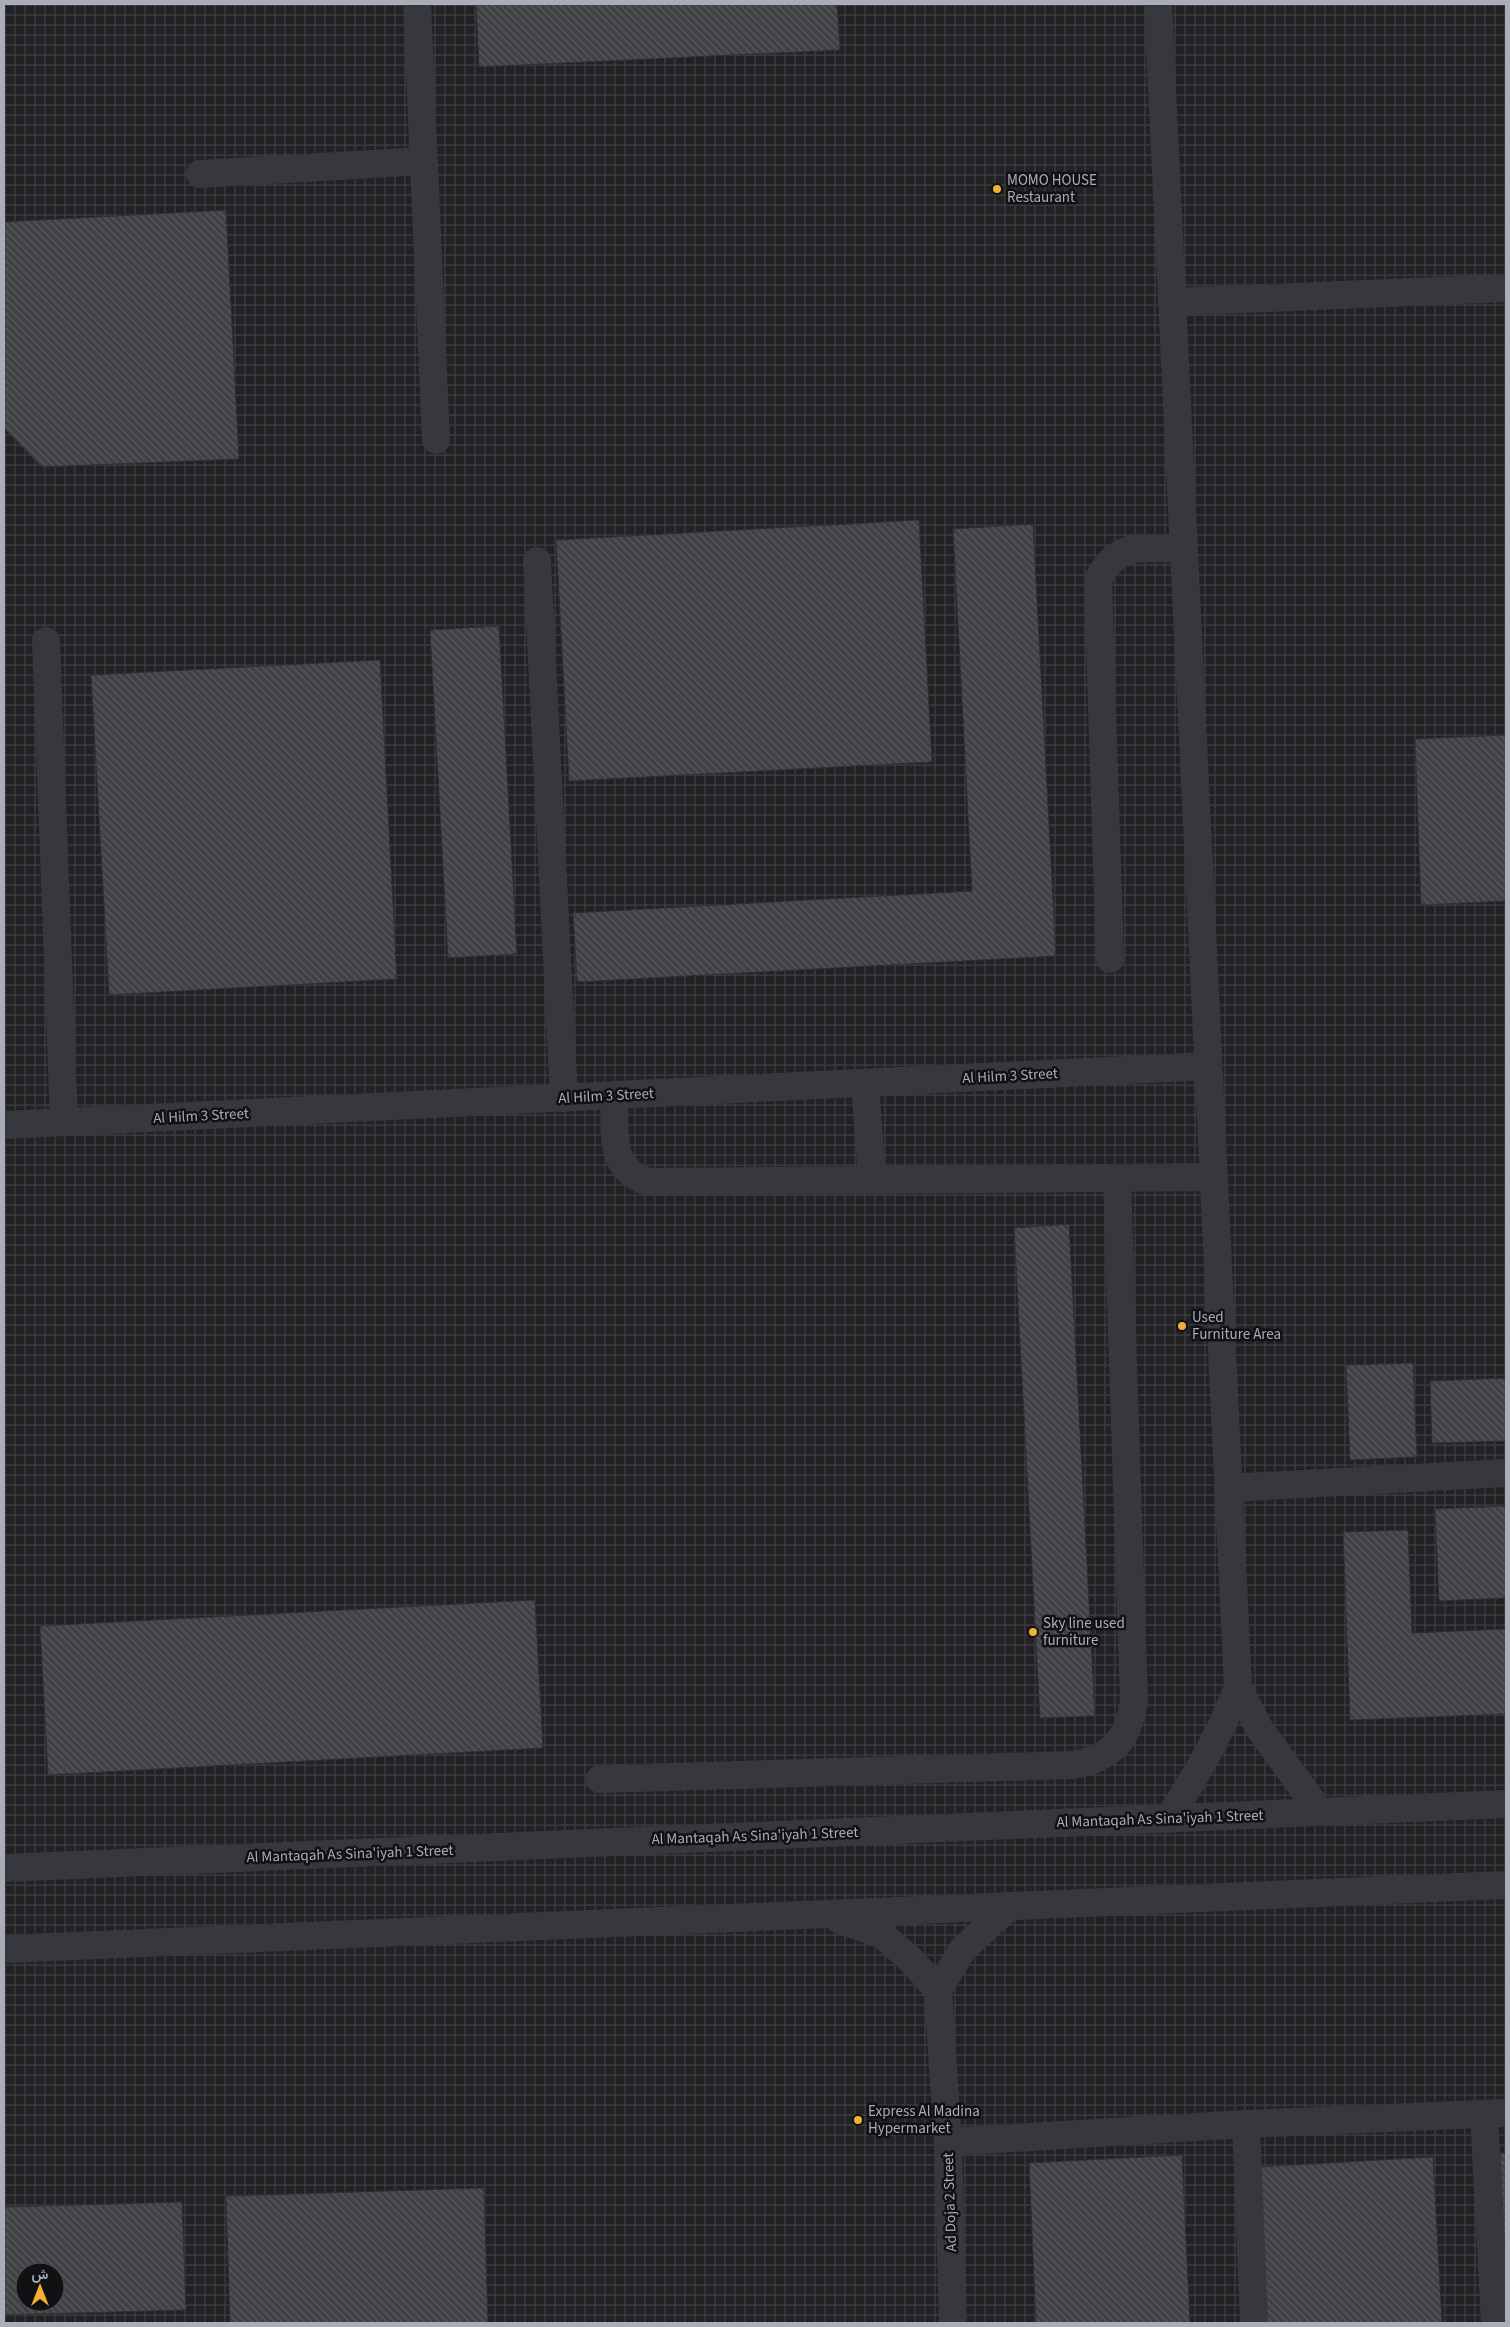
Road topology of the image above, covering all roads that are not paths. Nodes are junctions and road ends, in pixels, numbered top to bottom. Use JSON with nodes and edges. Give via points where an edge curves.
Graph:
{"nodes":[{"id":1,"x":417,"y":4,"type":"edge"},
{"id":2,"x":1158,"y":4,"type":"edge"},
{"id":3,"x":424,"y":161,"type":"junction"},
{"id":4,"x":200,"y":174,"type":"dead end"},
{"id":5,"x":1506,"y":288,"type":"edge"},
{"id":6,"x":1172,"y":302,"type":"junction"},
{"id":7,"x":436,"y":440,"type":"dead end"},
{"id":8,"x":1183,"y":549,"type":"junction"},
{"id":9,"x":537,"y":560,"type":"dead end"},
{"id":10,"x":46,"y":641,"type":"dead end"},
{"id":11,"x":1110,"y":959,"type":"dead end"},
{"id":12,"x":1208,"y":1066,"type":"junction"},
{"id":13,"x":865,"y":1083,"type":"junction"},
{"id":14,"x":614,"y":1096,"type":"junction"},
{"id":15,"x":564,"y":1098,"type":"junction"},
{"id":16,"x":64,"y":1122,"type":"junction"},
{"id":17,"x":4,"y":1125,"type":"edge"},
{"id":18,"x":1213,"y":1177,"type":"junction"},
{"id":19,"x":1117,"y":1179,"type":"junction"},
{"id":20,"x":872,"y":1180,"type":"junction"},
{"id":21,"x":1506,"y":1473,"type":"edge"},
{"id":22,"x":1228,"y":1488,"type":"junction"},
{"id":23,"x":1238,"y":1687,"type":"junction"},
{"id":24,"x":600,"y":1779,"type":"dead end"},
{"id":25,"x":1506,"y":1804,"type":"edge"},
{"id":26,"x":1320,"y":1812,"type":"junction"},
{"id":27,"x":1168,"y":1819,"type":"junction"},
{"id":28,"x":4,"y":1868,"type":"edge"},
{"id":29,"x":1506,"y":1885,"type":"edge"},
{"id":30,"x":1010,"y":1906,"type":"junction"},
{"id":31,"x":824,"y":1914,"type":"junction"},
{"id":32,"x":4,"y":1949,"type":"edge"},
{"id":33,"x":938,"y":1990,"type":"junction"},
{"id":34,"x":1495,"y":2114,"type":"edge"},
{"id":35,"x":1246,"y":2124,"type":"junction"},
{"id":36,"x":948,"y":2142,"type":"junction"},
{"id":37,"x":953,"y":2323,"type":"edge"},
{"id":38,"x":1254,"y":2323,"type":"edge"},
{"id":39,"x":1495,"y":2323,"type":"edge"}],
"edges":[{"from":1,"to":3,"type":"street"},
{"from":2,"to":6,"type":"street"},
{"from":3,"to":4,"type":"street"},
{"from":3,"to":7,"type":"street"},
{"from":5,"to":6,"type":"street"},
{"from":6,"to":8,"type":"street"},
{"from":8,"to":11,"type":"street","via":[[1136,548],[1123,552],[1112,558],[1098,580]]},
{"from":8,"to":12,"type":"street"},
{"from":9,"to":15,"type":"street"},
{"from":10,"to":16,"type":"street"},
{"from":12,"to":13,"type":"street","name":"Al Hilm 3 Street"},
{"from":12,"to":18,"type":"street"},
{"from":13,"to":14,"type":"street","name":"Al Hilm 3 Street"},
{"from":13,"to":20,"type":"street"},
{"from":14,"to":15,"type":"street","name":"Al Hilm 3 Street"},
{"from":14,"to":20,"type":"street","via":[[617,1153],[623,1167],[634,1177],[648,1182]]},
{"from":15,"to":16,"type":"street","name":"Al Hilm 3 Street"},
{"from":16,"to":17,"type":"street","name":"Al Hilm 3 Street"},
{"from":18,"to":19,"type":"street"},
{"from":18,"to":22,"type":"street"},
{"from":19,"to":20,"type":"street"},
{"from":19,"to":24,"type":"street","via":[[1134,1700],[1129,1724],[1117,1746],[1104,1756],[1072,1765]]},
{"from":21,"to":22,"type":"street"},
{"from":22,"to":23,"type":"street"},
{"from":23,"to":26,"type":"street","via":[[1259,1728]]},
{"from":23,"to":27,"type":"street","via":[[1225,1722],[1200,1770]]},
{"from":25,"to":26,"type":"street","name":"Al Mantaqah As Sina'iyah 1 Street"},
{"from":26,"to":27,"type":"street","name":"Al Mantaqah As Sina'iyah 1 Street"},
{"from":27,"to":28,"type":"street","name":"Al Mantaqah As Sina'iyah 1 Street"},
{"from":29,"to":30,"type":"street"},
{"from":30,"to":31,"type":"street"},
{"from":30,"to":33,"type":"street","via":[[964,1949]]},
{"from":31,"to":32,"type":"street"},
{"from":31,"to":33,"type":"street","via":[[881,1934]]},
{"from":33,"to":36,"type":"street","name":"Ad Doja 2 Street"},
{"from":34,"to":35,"type":"street"},
{"from":34,"to":39,"type":"street"},
{"from":35,"to":36,"type":"street"},
{"from":35,"to":38,"type":"street"},
{"from":36,"to":37,"type":"street","name":"Ad Doja 2 Street"}]}
